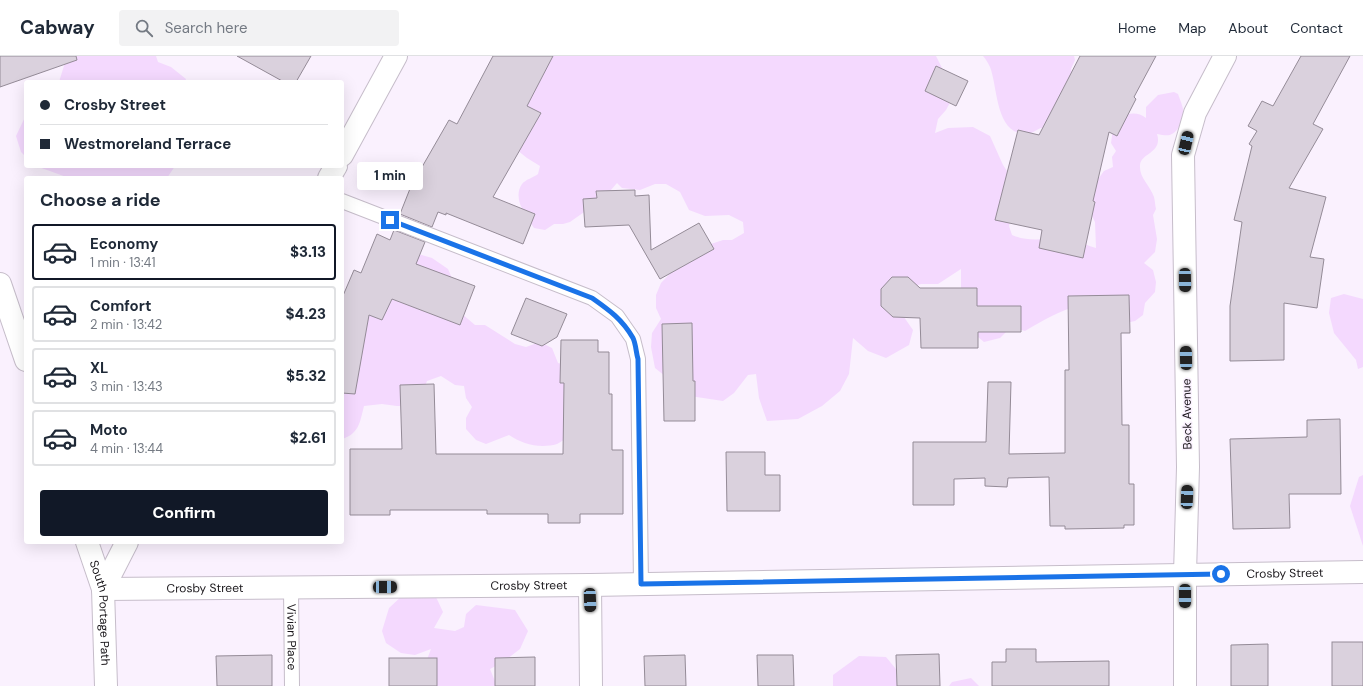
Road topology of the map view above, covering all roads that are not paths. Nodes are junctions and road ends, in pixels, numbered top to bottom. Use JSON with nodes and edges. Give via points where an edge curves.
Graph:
{"nodes":[{"id":1,"x":396,"y":56,"type":"edge"},
{"id":2,"x":1225,"y":56,"type":"edge"},
{"id":3,"x":344,"y":151,"type":"edge"},
{"id":4,"x":344,"y":202,"type":"edge"},
{"id":5,"x":0,"y":284,"type":"edge"},
{"id":6,"x":24,"y":354,"type":"edge"},
{"id":7,"x":88,"y":544,"type":"edge"},
{"id":8,"x":126,"y":544,"type":"edge"},
{"id":9,"x":1363,"y":572,"type":"edge"},
{"id":10,"x":1185,"y":574,"type":"junction"},
{"id":11,"x":641,"y":584,"type":"junction"},
{"id":12,"x":590,"y":585,"type":"junction"},
{"id":13,"x":291,"y":588,"type":"junction"},
{"id":14,"x":103,"y":589,"type":"junction"},
{"id":15,"x":106,"y":686,"type":"edge"},
{"id":16,"x":292,"y":686,"type":"edge"},
{"id":17,"x":591,"y":686,"type":"edge"},
{"id":18,"x":1185,"y":686,"type":"edge"}],
"edges":[{"from":1,"to":3,"type":"street"},
{"from":2,"to":10,"type":"street","name":"Beck Avenue","via":[[1195,112],[1183,155],[1188,467]]},
{"from":4,"to":11,"type":"lane","via":[[592,298],[617,316],[633,339],[638,359]]},
{"from":5,"to":6,"type":"street"},
{"from":7,"to":14,"type":"street","name":"South Portage Path"},
{"from":8,"to":14,"type":"street"},
{"from":9,"to":10,"type":"street","name":"Crosby Street"},
{"from":10,"to":11,"type":"street","name":"Crosby Street"},
{"from":10,"to":18,"type":"street","name":"Beck Avenue"},
{"from":11,"to":12,"type":"street","name":"Crosby Street"},
{"from":12,"to":13,"type":"street","name":"Crosby Street"},
{"from":12,"to":17,"type":"street"},
{"from":13,"to":14,"type":"street","name":"Crosby Street"},
{"from":13,"to":16,"type":"lane","name":"Vivian Place"},
{"from":14,"to":15,"type":"street","name":"South Portage Path"}]}
